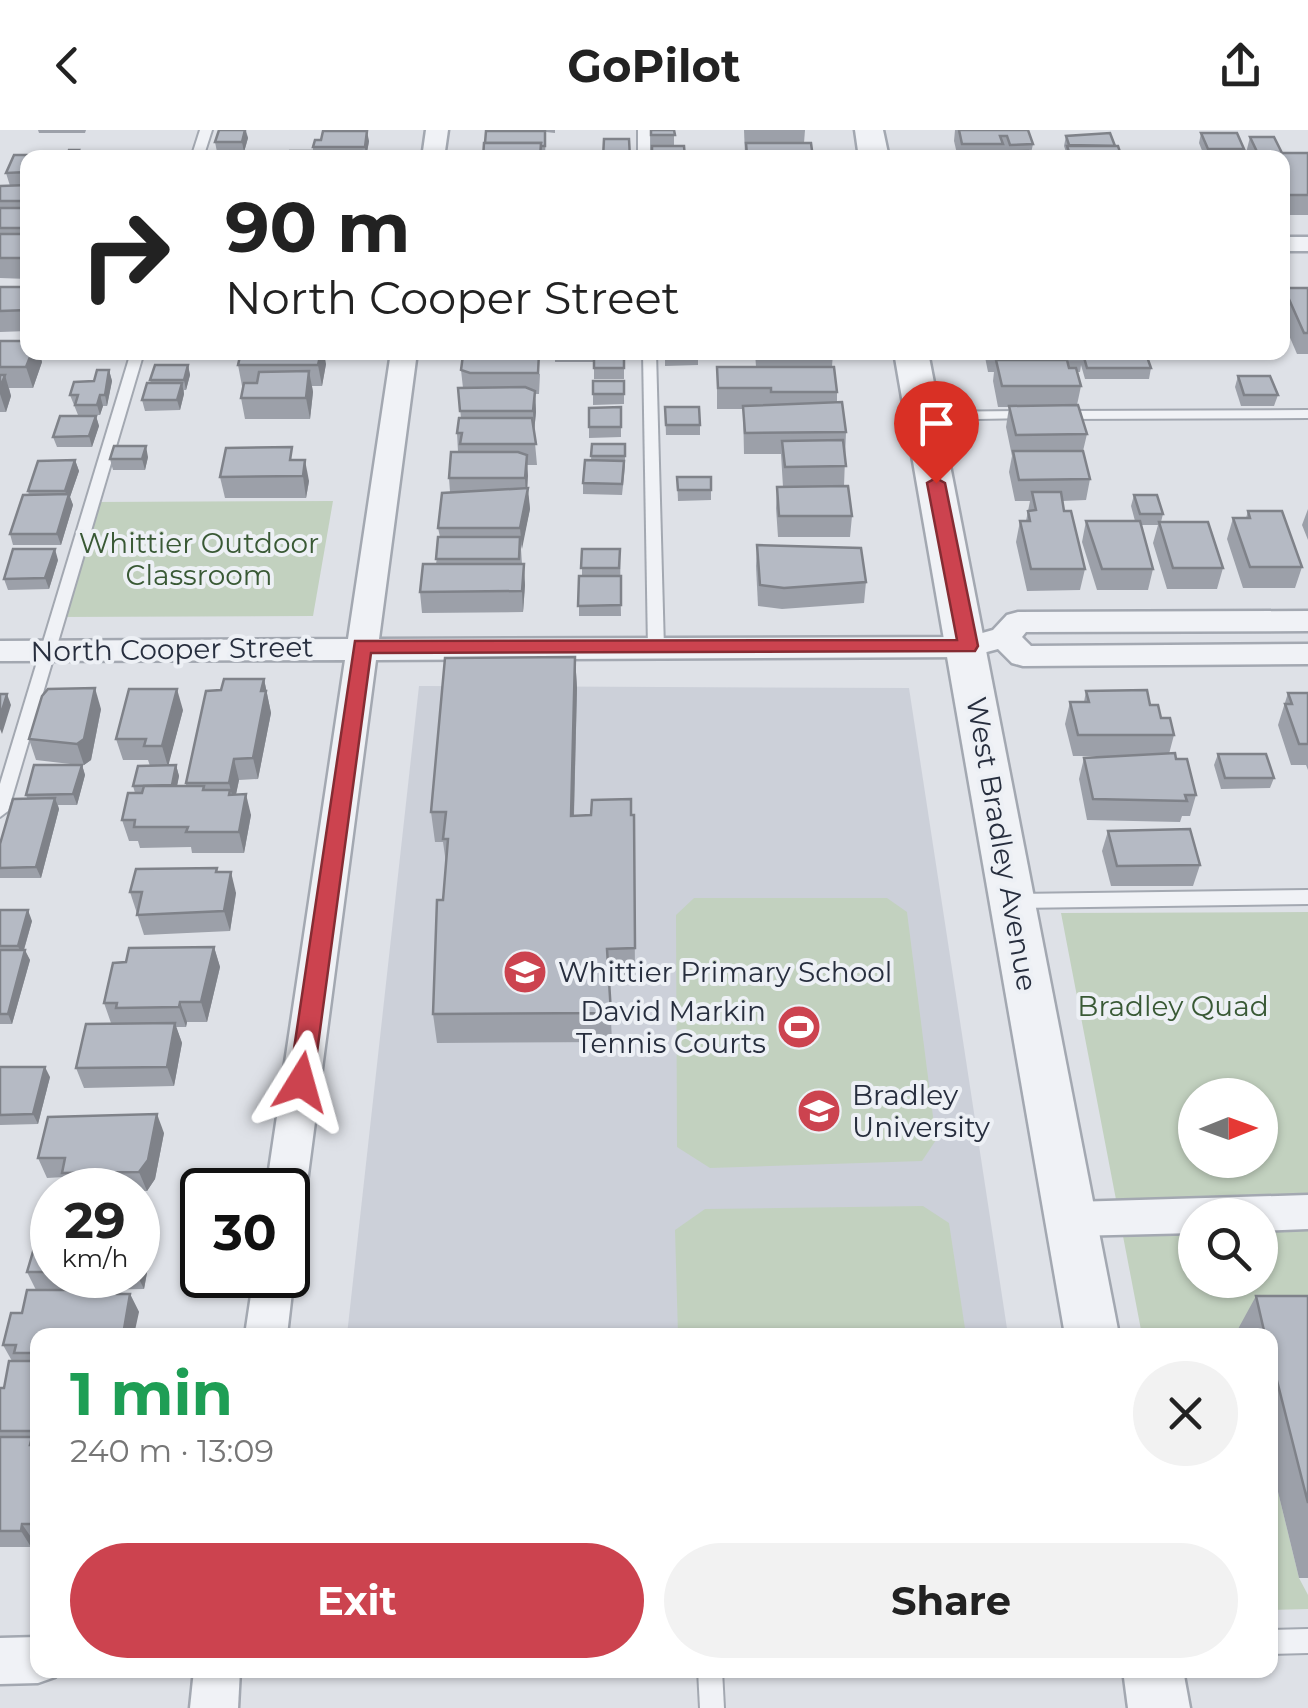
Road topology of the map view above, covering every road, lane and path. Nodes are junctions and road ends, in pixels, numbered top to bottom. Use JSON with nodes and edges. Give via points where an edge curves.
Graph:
{"nodes":[{"id":1,"x":136,"y":360,"type":"edge"},
{"id":2,"x":403,"y":360,"type":"edge"},
{"id":3,"x":649,"y":360,"type":"edge"},
{"id":4,"x":914,"y":360,"type":"edge"},
{"id":5,"x":1308,"y":414,"type":"edge"},
{"id":6,"x":924,"y":416,"type":"junction"},
{"id":7,"x":1308,"y":621,"type":"edge"},
{"id":8,"x":986,"y":642,"type":"junction"},
{"id":9,"x":362,"y":646,"type":"junction"},
{"id":10,"x":656,"y":648,"type":"junction"},
{"id":11,"x":0,"y":650,"type":"edge"},
{"id":12,"x":46,"y":651,"type":"junction"},
{"id":13,"x":1308,"y":654,"type":"edge"},
{"id":14,"x":0,"y":811,"type":"edge"},
{"id":15,"x":1308,"y":897,"type":"edge"},
{"id":16,"x":1010,"y":902,"type":"junction"},
{"id":17,"x":289,"y":1168,"type":"edge"},
{"id":18,"x":1308,"y":1212,"type":"edge"},
{"id":19,"x":1073,"y":1219,"type":"junction"},
{"id":20,"x":271,"y":1298,"type":"edge"},
{"id":21,"x":267,"y":1328,"type":"edge"},
{"id":22,"x":1091,"y":1328,"type":"edge"},
{"id":23,"x":1308,"y":1641,"type":"edge"},
{"id":24,"x":1278,"y":1642,"type":"edge"},
{"id":25,"x":30,"y":1660,"type":"edge"},
{"id":26,"x":0,"y":1661,"type":"edge"},
{"id":27,"x":216,"y":1678,"type":"edge"},
{"id":28,"x":710,"y":1678,"type":"edge"},
{"id":29,"x":1154,"y":1678,"type":"edge"},
{"id":30,"x":214,"y":1708,"type":"edge"},
{"id":31,"x":712,"y":1708,"type":"edge"},
{"id":32,"x":1160,"y":1708,"type":"edge"}],
"edges":[{"from":1,"to":12,"type":"lane"},
{"from":2,"to":9,"type":"street"},
{"from":3,"to":10,"type":"lane"},
{"from":4,"to":6,"type":"street","name":"West Bradley Avenue"},
{"from":5,"to":6,"type":"lane"},
{"from":6,"to":8,"type":"street","name":"West Bradley Avenue"},
{"from":7,"to":8,"type":"street","name":"North Cooper Street","via":[[1018,622]]},
{"from":8,"to":10,"type":"street","name":"North Cooper Street"},
{"from":8,"to":13,"type":"street","name":"North Cooper Street","via":[[1022,656]]},
{"from":8,"to":16,"type":"street","name":"West Bradley Avenue"},
{"from":9,"to":10,"type":"street","name":"North Cooper Street"},
{"from":9,"to":12,"type":"street","name":"North Cooper Street"},
{"from":9,"to":17,"type":"street"},
{"from":11,"to":12,"type":"street","name":"North Cooper Street"},
{"from":12,"to":14,"type":"lane"},
{"from":15,"to":16,"type":"lane"},
{"from":16,"to":19,"type":"street","name":"West Bradley Avenue"},
{"from":18,"to":19,"type":"street"},
{"from":19,"to":22,"type":"street","name":"West Bradley Avenue"},
{"from":20,"to":21,"type":"street"},
{"from":23,"to":24,"type":"lane"},
{"from":25,"to":26,"type":"street"},
{"from":27,"to":30,"type":"street"},
{"from":28,"to":31,"type":"lane"},
{"from":29,"to":32,"type":"street"}]}
